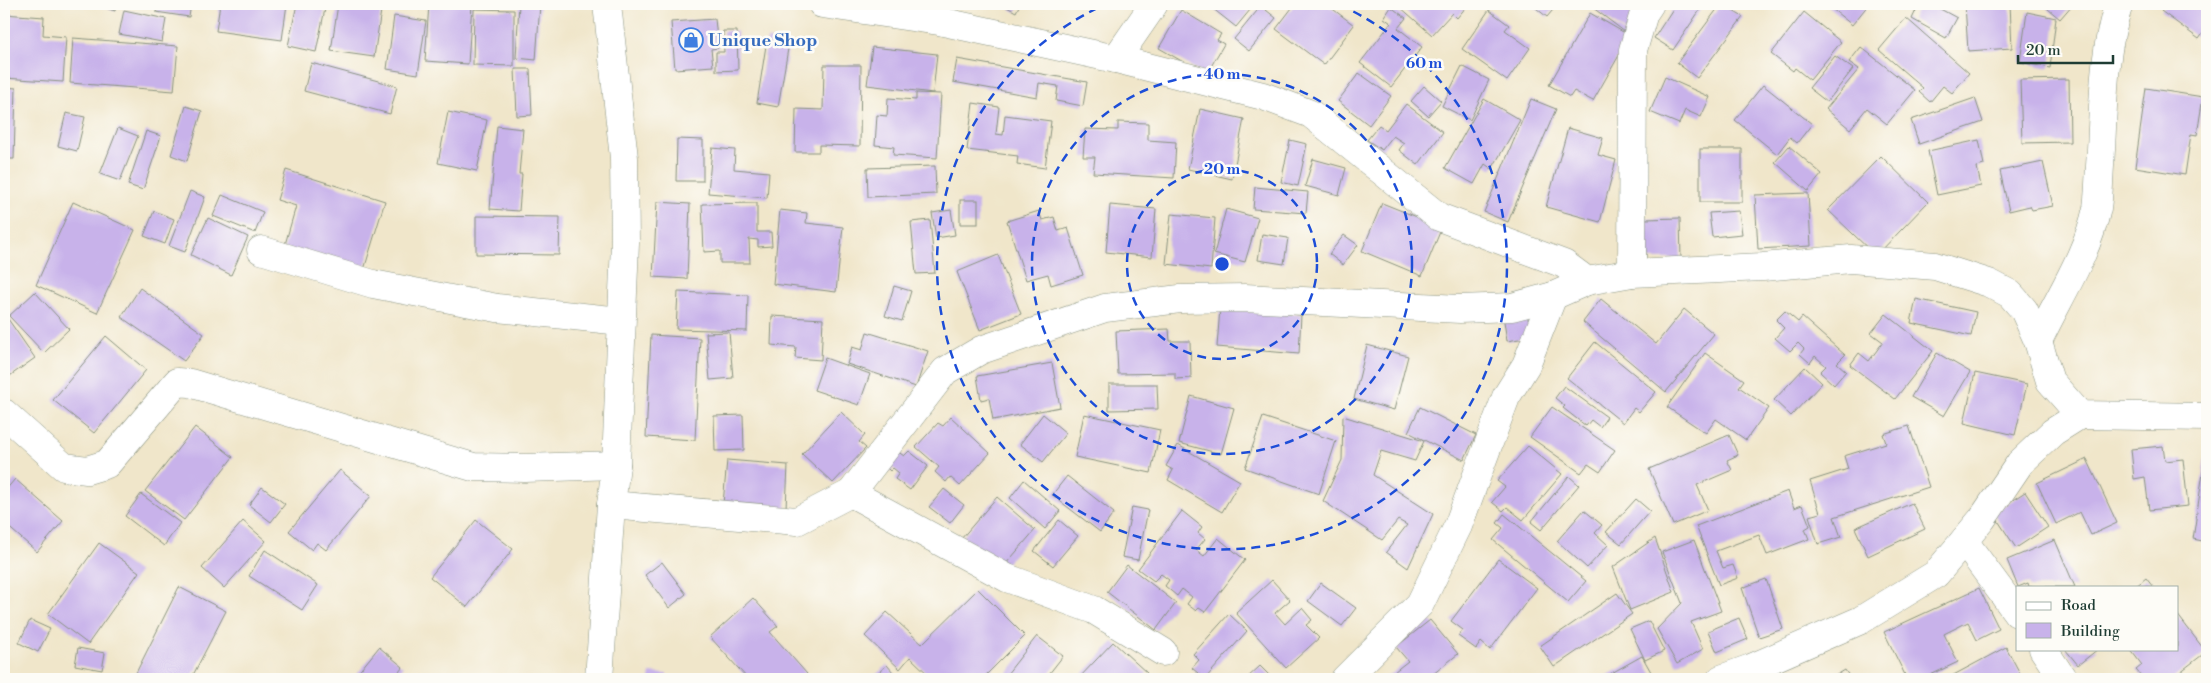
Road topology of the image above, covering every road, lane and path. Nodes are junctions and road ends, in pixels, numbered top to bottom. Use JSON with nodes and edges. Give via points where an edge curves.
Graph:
{"nodes":[{"id":1,"x":607,"y":4,"type":"edge"},
{"id":2,"x":822,"y":4,"type":"edge"},
{"id":3,"x":1154,"y":4,"type":"edge"},
{"id":4,"x":1650,"y":4,"type":"edge"},
{"id":5,"x":2119,"y":4,"type":"edge"},
{"id":6,"x":1116,"y":59,"type":"junction"},
{"id":7,"x":261,"y":250,"type":"dead end"},
{"id":8,"x":1632,"y":273,"type":"junction"},
{"id":9,"x":1587,"y":282,"type":"junction"},
{"id":10,"x":1553,"y":296,"type":"junction"},
{"id":11,"x":620,"y":321,"type":"junction"},
{"id":12,"x":2038,"y":341,"type":"junction"},
{"id":13,"x":4,"y":413,"type":"edge"},
{"id":14,"x":2080,"y":415,"type":"junction"},
{"id":15,"x":2207,"y":417,"type":"edge"},
{"id":16,"x":616,"y":465,"type":"junction"},
{"id":17,"x":850,"y":493,"type":"junction"},
{"id":18,"x":610,"y":505,"type":"junction"},
{"id":19,"x":1964,"y":541,"type":"junction"},
{"id":20,"x":2016,"y":612,"type":"edge"},
{"id":21,"x":2044,"y":650,"type":"edge"},
{"id":22,"x":1163,"y":652,"type":"dead end"},
{"id":23,"x":599,"y":679,"type":"edge"},
{"id":24,"x":1344,"y":679,"type":"edge"},
{"id":25,"x":1721,"y":679,"type":"edge"},
{"id":26,"x":2063,"y":679,"type":"edge"}],
"edges":[{"from":1,"to":11,"type":"street","via":[[624,158],[625,243]]},
{"from":2,"to":6,"type":"street","via":[[939,21]]},
{"from":3,"to":6,"type":"street"},
{"from":4,"to":8,"type":"street","via":[[1644,13],[1633,50]]},
{"from":5,"to":12,"type":"street","via":[[2106,62],[2097,208],[2070,280]]},
{"from":6,"to":9,"type":"street","via":[[1263,96],[1311,114],[1439,217],[1564,264]]},
{"from":7,"to":11,"type":"street","via":[[373,284],[497,308]]},
{"from":8,"to":9,"type":"street"},
{"from":8,"to":12,"type":"street","via":[[1851,259],[1935,266],[1989,283],[2010,294],[2024,310]]},
{"from":9,"to":10,"type":"street"},
{"from":10,"to":17,"type":"street","via":[[1512,307],[1460,309],[1244,298],[1180,299],[1105,308],[981,350],[945,371]]},
{"from":10,"to":24,"type":"street","via":[[1526,365],[1506,397],[1458,526],[1420,604]]},
{"from":11,"to":16,"type":"street"},
{"from":12,"to":14,"type":"street","via":[[2050,381]]},
{"from":13,"to":16,"type":"street","via":[[64,467],[87,470],[107,464],[177,382],[198,385],[473,467]]},
{"from":14,"to":15,"type":"street"},
{"from":14,"to":19,"type":"street","via":[[2053,432],[2020,463]]},
{"from":16,"to":18,"type":"street"},
{"from":17,"to":18,"type":"street","via":[[798,521]]},
{"from":17,"to":22,"type":"street","via":[[1007,578],[1094,610]]},
{"from":18,"to":23,"type":"street"},
{"from":19,"to":20,"type":"street"},
{"from":19,"to":25,"type":"street","via":[[1936,574],[1861,620]]},
{"from":21,"to":26,"type":"street"}]}
